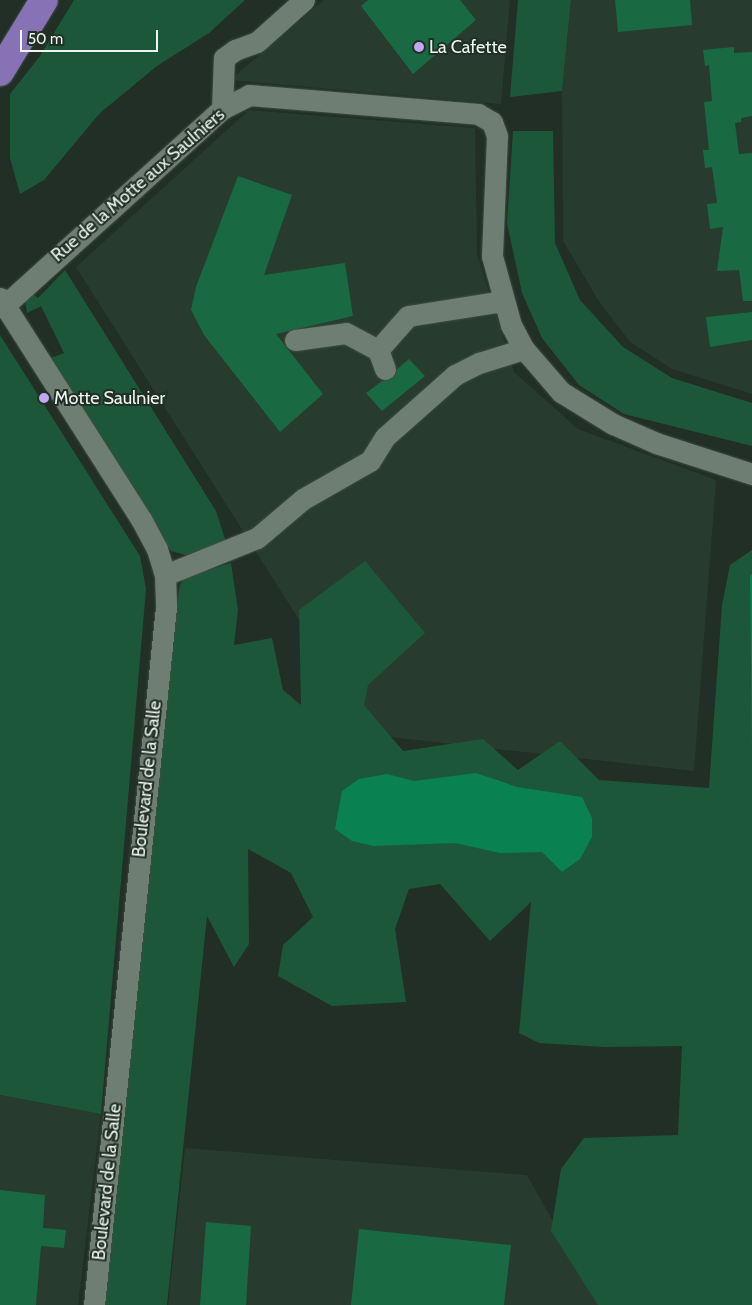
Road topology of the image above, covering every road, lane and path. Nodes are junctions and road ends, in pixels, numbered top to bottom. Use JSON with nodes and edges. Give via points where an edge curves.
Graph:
{"nodes":[{"id":1,"x":24,"y":0,"type":"edge"},
{"id":2,"x":44,"y":0,"type":"edge"},
{"id":3,"x":304,"y":0,"type":"edge"},
{"id":4,"x":0,"y":38,"type":"edge"},
{"id":5,"x":0,"y":72,"type":"edge"},
{"id":6,"x":222,"y":109,"type":"junction"},
{"id":7,"x":504,"y":300,"type":"junction"},
{"id":8,"x":3,"y":301,"type":"edge"},
{"id":9,"x":295,"y":340,"type":"dead end"},
{"id":10,"x":524,"y":349,"type":"junction"},
{"id":11,"x":752,"y":474,"type":"edge"},
{"id":12,"x":165,"y":575,"type":"junction"},
{"id":13,"x":94,"y":1305,"type":"edge"}],
"edges":[{"from":1,"to":4,"type":"main road"},
{"from":2,"to":5,"type":"main road"},
{"from":3,"to":6,"type":"street","via":[[257,42],[234,50],[224,58]]},
{"from":6,"to":7,"type":"street","name":"Rue de la Motte aux Saulniers","via":[[249,95],[263,94],[460,111],[478,114],[492,122],[498,136],[492,256]]},
{"from":6,"to":8,"type":"street","name":"Rue de la Motte aux Saulniers"},
{"from":7,"to":9,"type":"street","via":[[408,316],[381,359],[346,333]]},
{"from":7,"to":10,"type":"street","via":[[511,325]]},
{"from":8,"to":12,"type":"street","name":"Boulevard de la Salle","via":[[141,519],[157,549]]},
{"from":10,"to":11,"type":"street","via":[[561,392],[613,424],[656,443]]},
{"from":10,"to":12,"type":"street","via":[[479,362],[455,375],[385,437],[370,461],[303,500],[257,538]]},
{"from":12,"to":13,"type":"street","name":"Boulevard de la Salle","via":[[166,607]]}]}
